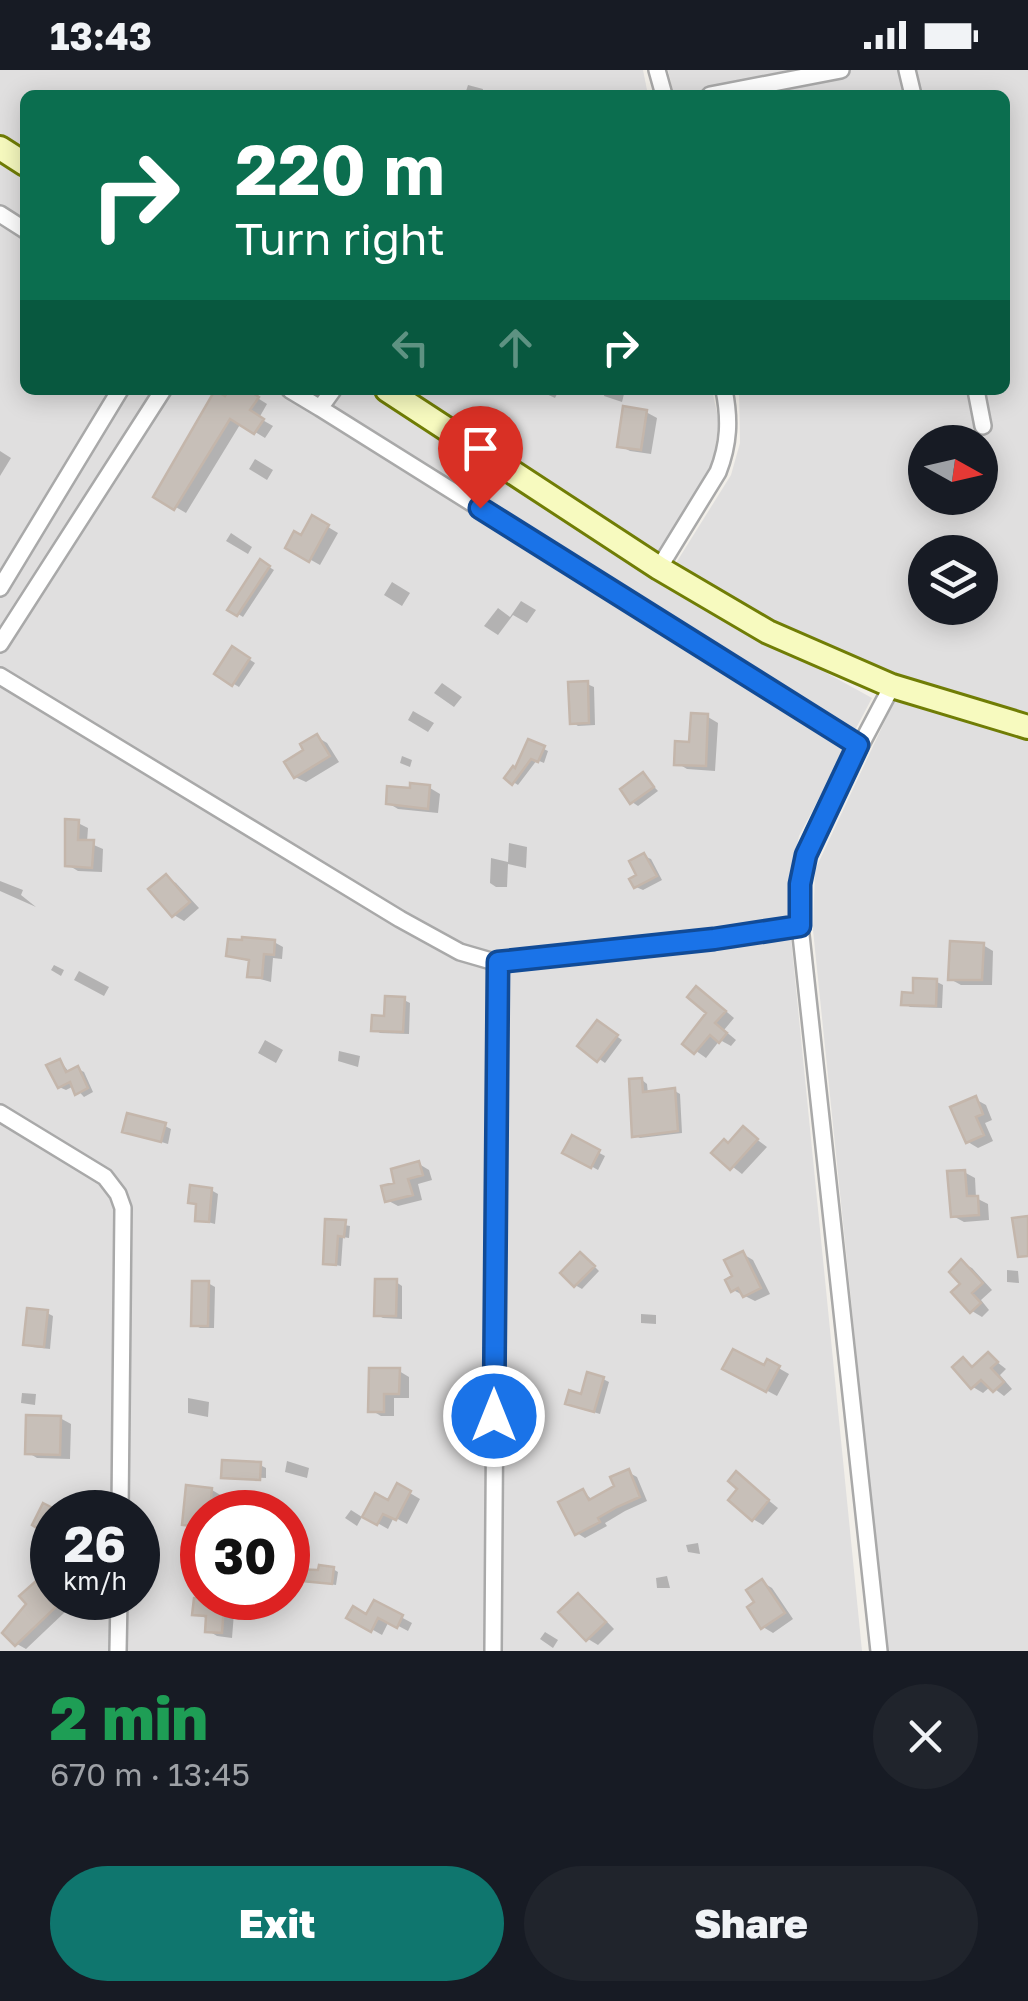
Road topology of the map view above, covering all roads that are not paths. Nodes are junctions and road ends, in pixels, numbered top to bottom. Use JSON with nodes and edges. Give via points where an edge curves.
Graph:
{"nodes":[{"id":1,"x":841,"y":70,"type":"edge"},
{"id":2,"x":736,"y":90,"type":"edge"},
{"id":3,"x":117,"y":395,"type":"edge"},
{"id":4,"x":160,"y":395,"type":"edge"},
{"id":5,"x":298,"y":395,"type":"edge"},
{"id":6,"x":329,"y":395,"type":"edge"},
{"id":7,"x":395,"y":395,"type":"edge"},
{"id":8,"x":725,"y":395,"type":"edge"},
{"id":9,"x":977,"y":395,"type":"edge"},
{"id":10,"x":320,"y":408,"type":"junction"},
{"id":11,"x":983,"y":425,"type":"edge"},
{"id":12,"x":660,"y":568,"type":"junction"},
{"id":13,"x":0,"y":588,"type":"edge"},
{"id":14,"x":0,"y":644,"type":"edge"},
{"id":15,"x":0,"y":676,"type":"edge"},
{"id":16,"x":892,"y":686,"type":"junction"},
{"id":17,"x":1028,"y":727,"type":"edge"},
{"id":18,"x":858,"y":745,"type":"junction"},
{"id":19,"x":800,"y":926,"type":"junction"},
{"id":20,"x":498,"y":962,"type":"junction"},
{"id":21,"x":0,"y":1112,"type":"edge"},
{"id":22,"x":120,"y":1490,"type":"edge"},
{"id":23,"x":119,"y":1620,"type":"edge"},
{"id":24,"x":118,"y":1651,"type":"edge"},
{"id":25,"x":493,"y":1651,"type":"edge"},
{"id":26,"x":878,"y":1651,"type":"edge"}],
"edges":[{"from":1,"to":2,"type":"street"},
{"from":3,"to":13,"type":"street"},
{"from":4,"to":14,"type":"street"},
{"from":5,"to":10,"type":"street"},
{"from":6,"to":10,"type":"street"},
{"from":7,"to":12,"type":"main road"},
{"from":8,"to":12,"type":"street","via":[[725,455]]},
{"from":9,"to":11,"type":"street"},
{"from":10,"to":18,"type":"street"},
{"from":12,"to":16,"type":"main road","via":[[768,632]]},
{"from":15,"to":20,"type":"street","via":[[400,919],[460,952]]},
{"from":16,"to":17,"type":"main road"},
{"from":16,"to":18,"type":"street"},
{"from":18,"to":19,"type":"street","via":[[806,855]]},
{"from":19,"to":20,"type":"street"},
{"from":19,"to":26,"type":"street"},
{"from":20,"to":25,"type":"street"},
{"from":21,"to":22,"type":"street","via":[[105,1178],[123,1208]]},
{"from":23,"to":24,"type":"street"}]}
